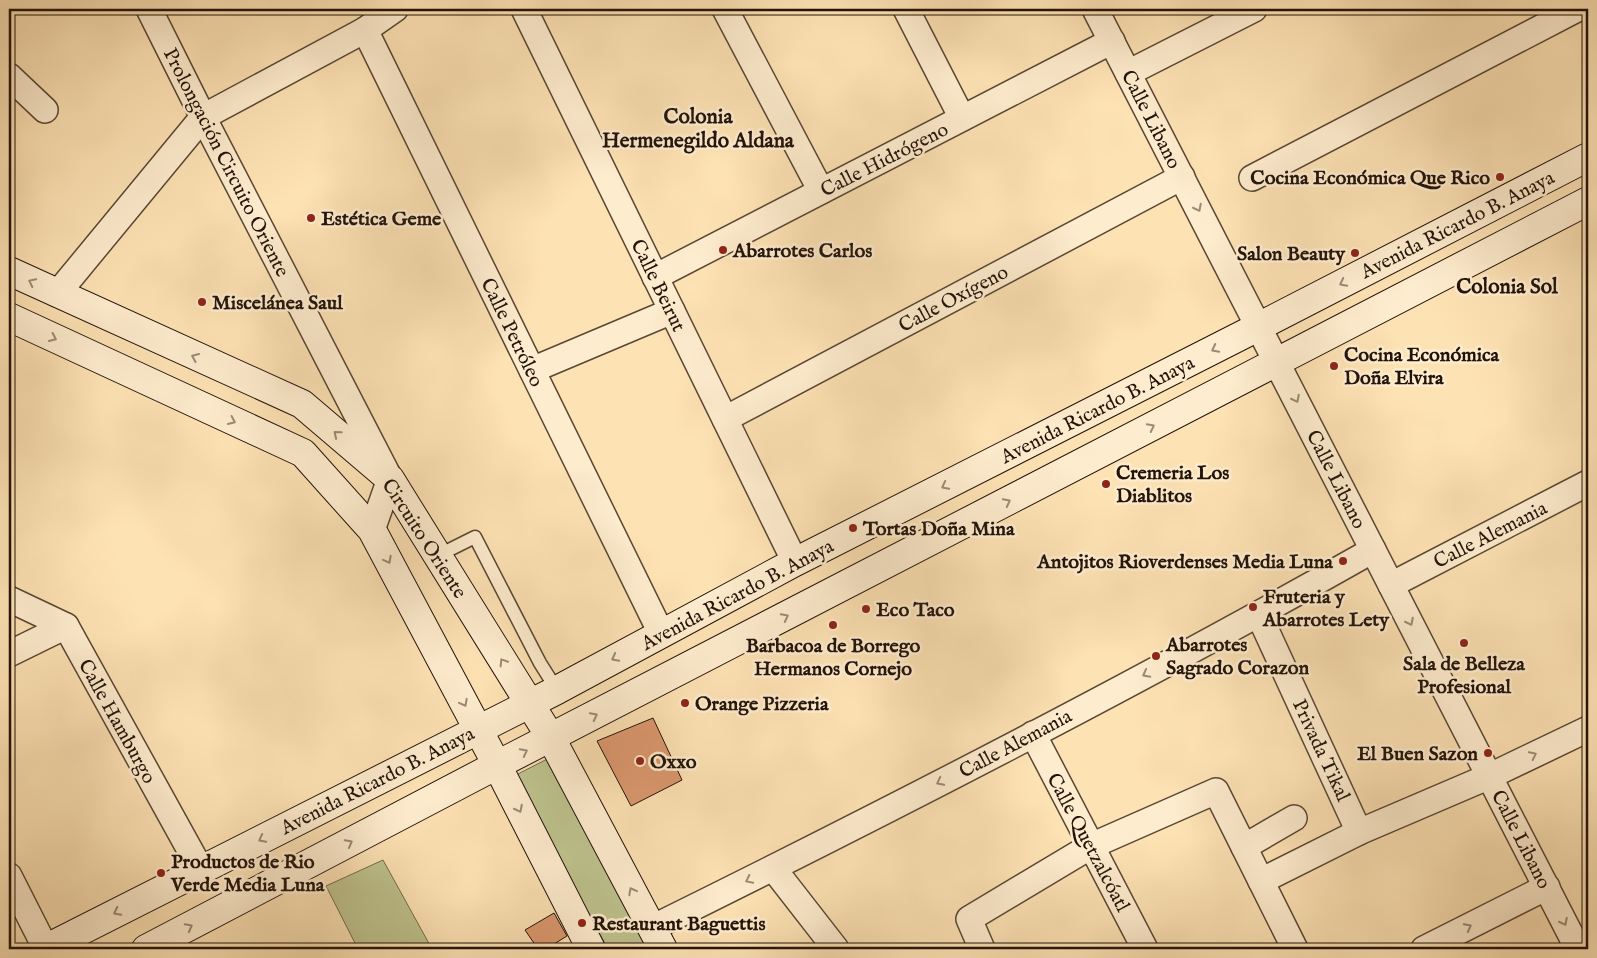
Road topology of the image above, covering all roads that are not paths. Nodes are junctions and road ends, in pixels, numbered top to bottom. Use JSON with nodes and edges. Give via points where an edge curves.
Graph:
{"nodes":[{"id":1,"x":149,"y":9,"type":"edge"},
{"id":2,"x":395,"y":9,"type":"edge"},
{"id":3,"x":524,"y":9,"type":"edge"},
{"id":4,"x":725,"y":9,"type":"edge"},
{"id":5,"x":906,"y":9,"type":"edge"},
{"id":6,"x":1096,"y":9,"type":"edge"},
{"id":7,"x":1254,"y":9,"type":"edge"},
{"id":8,"x":1577,"y":9,"type":"edge"},
{"id":9,"x":365,"y":30,"type":"junction"},
{"id":10,"x":1112,"y":41,"type":"junction"},
{"id":11,"x":1128,"y":73,"type":"junction"},
{"id":12,"x":9,"y":76,"type":"edge"},
{"id":13,"x":45,"y":110,"type":"dead end"},
{"id":14,"x":203,"y":118,"type":"junction"},
{"id":15,"x":962,"y":118,"type":"junction"},
{"id":16,"x":1588,"y":157,"type":"edge"},
{"id":17,"x":1182,"y":177,"type":"junction"},
{"id":18,"x":1252,"y":178,"type":"dead end"},
{"id":19,"x":821,"y":191,"type":"junction"},
{"id":20,"x":1588,"y":201,"type":"edge"},
{"id":21,"x":9,"y":271,"type":"edge"},
{"id":22,"x":655,"y":277,"type":"junction"},
{"id":23,"x":56,"y":294,"type":"junction"},
{"id":24,"x":672,"y":311,"type":"junction"},
{"id":25,"x":9,"y":317,"type":"edge"},
{"id":26,"x":1258,"y":327,"type":"junction"},
{"id":27,"x":1277,"y":362,"type":"junction"},
{"id":28,"x":220,"y":368,"type":"junction"},
{"id":29,"x":532,"y":370,"type":"junction"},
{"id":30,"x":202,"y":406,"type":"junction"},
{"id":31,"x":725,"y":418,"type":"junction"},
{"id":32,"x":390,"y":478,"type":"junction"},
{"id":33,"x":1588,"y":483,"type":"edge"},
{"id":34,"x":372,"y":530,"type":"junction"},
{"id":35,"x":1373,"y":550,"type":"junction"},
{"id":36,"x":437,"y":556,"type":"junction"},
{"id":37,"x":795,"y":562,"type":"junction"},
{"id":38,"x":1391,"y":585,"type":"junction"},
{"id":39,"x":9,"y":599,"type":"edge"},
{"id":40,"x":1259,"y":615,"type":"junction"},
{"id":41,"x":66,"y":626,"type":"junction"},
{"id":42,"x":661,"y":633,"type":"junction"},
{"id":43,"x":9,"y":654,"type":"edge"},
{"id":44,"x":556,"y":690,"type":"junction"},
{"id":45,"x":529,"y":703,"type":"junction"},
{"id":46,"x":477,"y":729,"type":"junction"},
{"id":47,"x":1588,"y":729,"type":"edge"},
{"id":48,"x":1033,"y":734,"type":"junction"},
{"id":49,"x":551,"y":738,"type":"junction"},
{"id":50,"x":497,"y":765,"type":"junction"},
{"id":51,"x":1490,"y":776,"type":"junction"},
{"id":52,"x":1294,"y":818,"type":"dead end"},
{"id":53,"x":1359,"y":832,"type":"junction"},
{"id":54,"x":1092,"y":846,"type":"junction"},
{"id":55,"x":1244,"y":847,"type":"junction"},
{"id":56,"x":774,"y":868,"type":"junction"},
{"id":57,"x":201,"y":870,"type":"junction"},
{"id":58,"x":9,"y":876,"type":"edge"},
{"id":59,"x":1261,"y":881,"type":"junction"},
{"id":60,"x":1547,"y":888,"type":"junction"},
{"id":61,"x":658,"y":939,"type":"edge"},
{"id":62,"x":46,"y":949,"type":"edge"},
{"id":63,"x":146,"y":949,"type":"edge"},
{"id":64,"x":591,"y":949,"type":"edge"},
{"id":65,"x":836,"y":949,"type":"edge"},
{"id":66,"x":982,"y":949,"type":"edge"},
{"id":67,"x":1145,"y":949,"type":"edge"},
{"id":68,"x":1295,"y":949,"type":"edge"},
{"id":69,"x":1424,"y":949,"type":"edge"},
{"id":70,"x":1578,"y":949,"type":"edge"}],
"edges":[{"from":1,"to":14,"type":"street","name":"Prolongación Circuito Oriente"},
{"from":2,"to":9,"type":"street"},
{"from":3,"to":22,"type":"street","name":"Calle Beirut"},
{"from":4,"to":19,"type":"street"},
{"from":5,"to":15,"type":"street"},
{"from":6,"to":10,"type":"street","name":"Calle Libano"},
{"from":7,"to":11,"type":"street"},
{"from":8,"to":18,"type":"street"},
{"from":9,"to":14,"type":"street"},
{"from":9,"to":29,"type":"street","name":"Calle Petróleo"},
{"from":10,"to":11,"type":"street","name":"Calle Libano"},
{"from":10,"to":15,"type":"street","name":"Calle Hidrógeno"},
{"from":11,"to":17,"type":"street","name":"Calle Libano"},
{"from":12,"to":13,"type":"street"},
{"from":14,"to":23,"type":"street"},
{"from":14,"to":32,"type":"street","name":"Prolongación Circuito Oriente"},
{"from":15,"to":19,"type":"street","name":"Calle Hidrógeno"},
{"from":16,"to":26,"type":"main road","name":"Avenida Ricardo B. Anaya","one_way":true},
{"from":17,"to":26,"type":"street","name":"Calle Libano","one_way":true},
{"from":17,"to":31,"type":"street","name":"Calle Oxígeno"},
{"from":19,"to":22,"type":"street","name":"Calle Hidrógeno"},
{"from":20,"to":27,"type":"main road","name":"Avenida Ricardo B. Anaya"},
{"from":23,"to":21,"type":"main road","name":"Circuito Oriente","one_way":true},
{"from":22,"to":24,"type":"street","name":"Calle Beirut"},
{"from":28,"to":23,"type":"main road","name":"Circuito Oriente","one_way":true},
{"from":24,"to":29,"type":"street"},
{"from":24,"to":31,"type":"street","name":"Calle Beirut"},
{"from":25,"to":30,"type":"main road","name":"Circuito Oriente","one_way":true},
{"from":26,"to":27,"type":"street","name":"Calle Libano"},
{"from":26,"to":37,"type":"main road","name":"Avenida Ricardo B. Anaya","one_way":true},
{"from":27,"to":35,"type":"street","name":"Calle Libano","one_way":true},
{"from":49,"to":27,"type":"main road","name":"Avenida Ricardo B. Anaya","one_way":true},
{"from":28,"to":30,"type":"main road"},
{"from":32,"to":28,"type":"main road","name":"Circuito Oriente","one_way":true,"via":[[302,404]]},
{"from":29,"to":42,"type":"street","name":"Calle Petróleo"},
{"from":30,"to":34,"type":"main road","name":"Circuito Oriente","one_way":true,"via":[[304,453]]},
{"from":31,"to":37,"type":"street","name":"Calle Beirut"},
{"from":32,"to":34,"type":"street"},
{"from":32,"to":36,"type":"main road","name":"Circuito Oriente"},
{"from":33,"to":38,"type":"street","name":"Calle Alemania"},
{"from":34,"to":46,"type":"main road","name":"Circuito Oriente","one_way":true},
{"from":35,"to":38,"type":"street","name":"Calle Libano"},
{"from":35,"to":40,"type":"street","name":"Calle Alemania"},
{"from":36,"to":44,"type":"lane","via":[[474,536]]},
{"from":45,"to":36,"type":"main road","name":"Circuito Oriente","one_way":true},
{"from":37,"to":42,"type":"main road","name":"Avenida Ricardo B. Anaya"},
{"from":38,"to":51,"type":"street","name":"Calle Libano","one_way":true},
{"from":39,"to":41,"type":"street"},
{"from":40,"to":48,"type":"street","name":"Calle Alemania","one_way":true},
{"from":40,"to":53,"type":"street","name":"Privada Tikal"},
{"from":41,"to":43,"type":"street"},
{"from":41,"to":57,"type":"street","name":"Calle Hamburgo"},
{"from":42,"to":44,"type":"main road","name":"Avenida Ricardo B. Anaya","one_way":true},
{"from":44,"to":45,"type":"main road","name":"Avenida Ricardo B. Anaya"},
{"from":45,"to":46,"type":"main road","name":"Avenida Ricardo B. Anaya"},
{"from":45,"to":49,"type":"main road","name":"Circuito Oriente"},
{"from":46,"to":50,"type":"main road","name":"Circuito Oriente"},
{"from":46,"to":57,"type":"main road","name":"Avenida Ricardo B. Anaya","one_way":true},
{"from":51,"to":47,"type":"street","one_way":true},
{"from":48,"to":54,"type":"street","name":"Calle Quetzalcóatl"},
{"from":48,"to":56,"type":"street","name":"Calle Alemania","one_way":true},
{"from":50,"to":49,"type":"main road","name":"Avenida Ricardo B. Anaya","one_way":true},
{"from":61,"to":49,"type":"main road","name":"Circuito Oriente","one_way":true},
{"from":63,"to":50,"type":"main road","name":"Avenida Ricardo B. Anaya","one_way":true},
{"from":50,"to":64,"type":"main road","name":"Circuito Oriente","one_way":true},
{"from":51,"to":53,"type":"street"},
{"from":51,"to":60,"type":"street","name":"Calle Libano"},
{"from":52,"to":55,"type":"street"},
{"from":53,"to":59,"type":"street"},
{"from":54,"to":55,"type":"street","via":[[1216,791]]},
{"from":54,"to":66,"type":"street","via":[[969,919]]},
{"from":54,"to":67,"type":"street","name":"Calle Quetzalcóatl"},
{"from":55,"to":59,"type":"street"},
{"from":56,"to":61,"type":"street","name":"Calle Alemania","one_way":true},
{"from":56,"to":65,"type":"street"},
{"from":57,"to":62,"type":"main road","name":"Avenida Ricardo B. Anaya","one_way":true},
{"from":58,"to":62,"type":"street"},
{"from":59,"to":68,"type":"street"},
{"from":69,"to":60,"type":"street","one_way":true},
{"from":60,"to":70,"type":"street","name":"Calle Libano","one_way":true}]}
